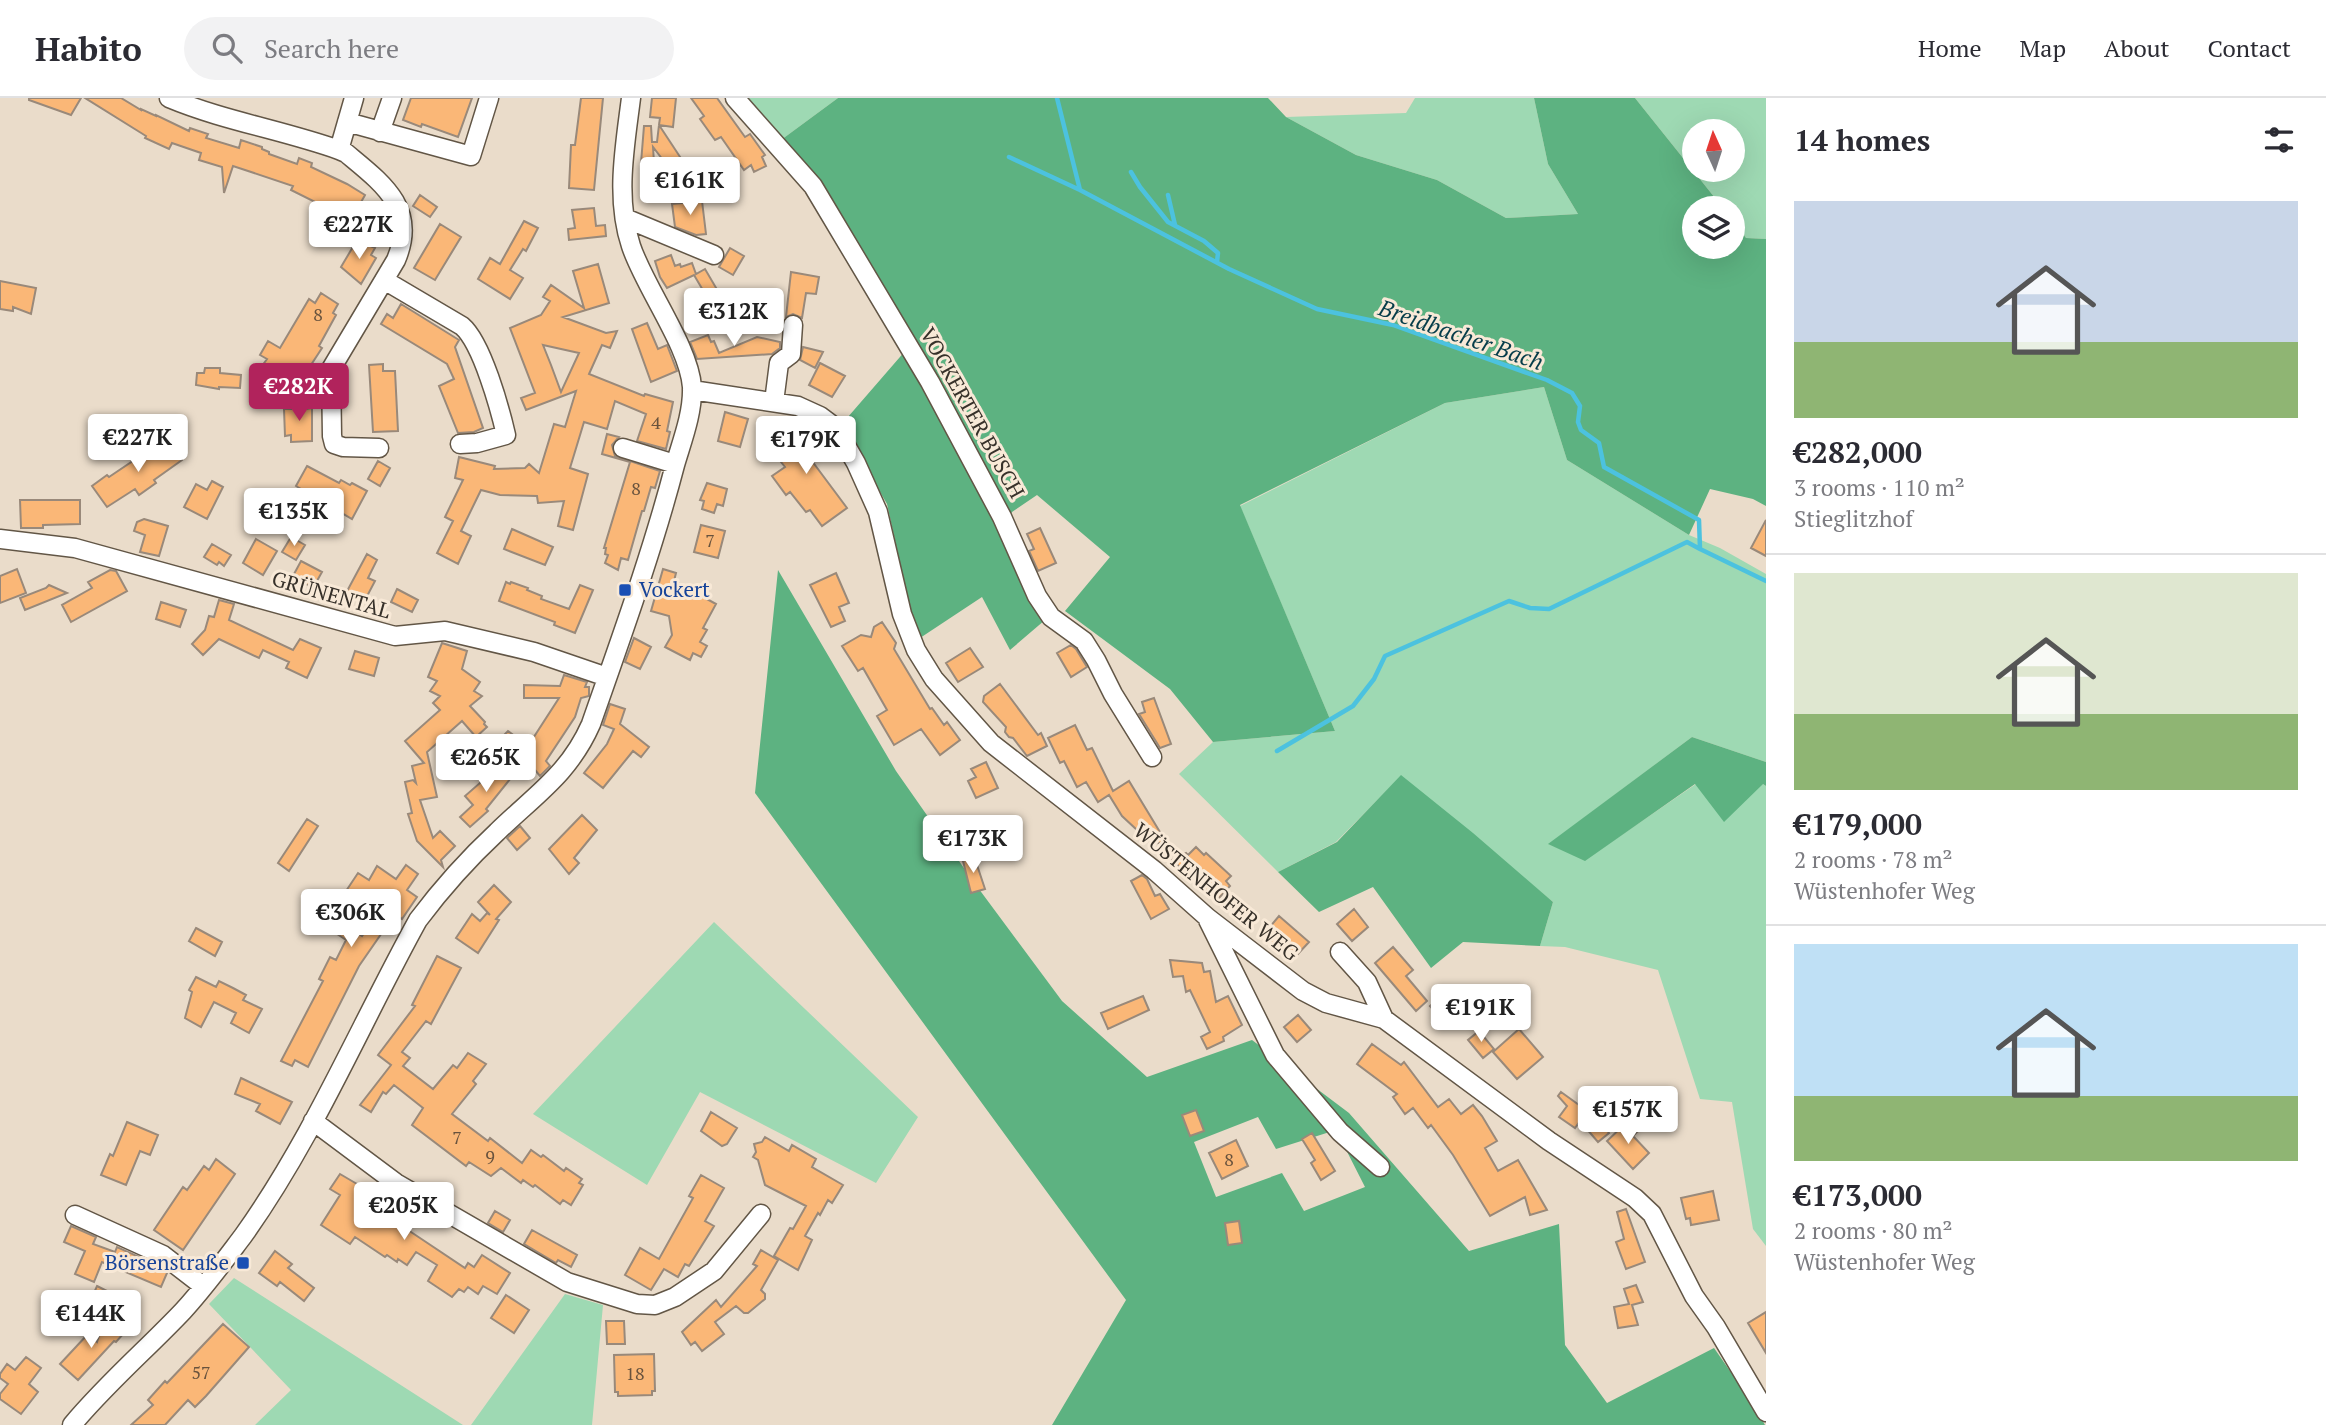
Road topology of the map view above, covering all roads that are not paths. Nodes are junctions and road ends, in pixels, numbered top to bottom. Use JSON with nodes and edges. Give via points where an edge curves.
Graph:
{"nodes":[{"id":1,"x":169,"y":98,"type":"edge"},
{"id":2,"x":354,"y":98,"type":"edge"},
{"id":3,"x":392,"y":98,"type":"edge"},
{"id":4,"x":489,"y":98,"type":"edge"},
{"id":5,"x":631,"y":98,"type":"edge"},
{"id":6,"x":735,"y":98,"type":"edge"},
{"id":7,"x":347,"y":122,"type":"junction"},
{"id":8,"x":380,"y":132,"type":"junction"},
{"id":9,"x":339,"y":150,"type":"junction"},
{"id":10,"x":625,"y":218,"type":"junction"},
{"id":11,"x":714,"y":255,"type":"dead end"},
{"id":12,"x":384,"y":280,"type":"junction"},
{"id":13,"x":793,"y":325,"type":"dead end"},
{"id":14,"x":692,"y":390,"type":"junction"},
{"id":15,"x":774,"y":402,"type":"junction"},
{"id":16,"x":460,"y":444,"type":"dead end"},
{"id":17,"x":623,"y":447,"type":"dead end"},
{"id":18,"x":379,"y":448,"type":"dead end"},
{"id":19,"x":676,"y":464,"type":"junction"},
{"id":20,"x":0,"y":539,"type":"edge"},
{"id":21,"x":607,"y":677,"type":"junction"},
{"id":22,"x":1152,"y":757,"type":"dead end"},
{"id":23,"x":1208,"y":918,"type":"junction"},
{"id":24,"x":1340,"y":952,"type":"dead end"},
{"id":25,"x":1384,"y":1019,"type":"junction"},
{"id":26,"x":313,"y":1121,"type":"junction"},
{"id":27,"x":1380,"y":1167,"type":"dead end"},
{"id":28,"x":761,"y":1214,"type":"dead end"},
{"id":29,"x":75,"y":1215,"type":"dead end"},
{"id":30,"x":203,"y":1286,"type":"junction"},
{"id":31,"x":1766,"y":1412,"type":"edge"},
{"id":32,"x":72,"y":1425,"type":"edge"}],
"edges":[{"from":1,"to":9,"type":"street"},
{"from":2,"to":7,"type":"street"},
{"from":3,"to":8,"type":"street"},
{"from":4,"to":8,"type":"street","via":[[471,156]]},
{"from":5,"to":10,"type":"street","via":[[624,166]]},
{"from":6,"to":22,"type":"street","name":"VOCKERTER BUSCH","via":[[803,174],[835,222],[930,382],[1002,517],[1037,596],[1051,617],[1084,641]]},
{"from":7,"to":8,"type":"street"},
{"from":7,"to":9,"type":"street"},
{"from":9,"to":12,"type":"street","via":[[383,184],[398,206],[403,223],[401,248]]},
{"from":10,"to":11,"type":"street"},
{"from":10,"to":14,"type":"street","via":[[632,250],[682,356]]},
{"from":12,"to":16,"type":"street","via":[[470,335],[506,435]]},
{"from":12,"to":18,"type":"street","via":[[334,363],[330,378],[334,444]]},
{"from":13,"to":15,"type":"street","via":[[791,354],[779,363]]},
{"from":14,"to":15,"type":"street","name":"WÜSTENHOFER WEG"},
{"from":14,"to":19,"type":"street"},
{"from":15,"to":23,"type":"street","name":"WÜSTENHOFER WEG","via":[[806,409],[836,428],[878,512],[902,614],[934,679],[991,743]]},
{"from":17,"to":19,"type":"street"},
{"from":19,"to":21,"type":"street"},
{"from":20,"to":21,"type":"street","name":"GRÜNENTAL","via":[[75,548],[396,636],[445,631],[556,658]]},
{"from":21,"to":26,"type":"street","via":[[581,747],[570,762],[475,853],[418,920]]},
{"from":23,"to":25,"type":"street","name":"WÜSTENHOFER WEG","via":[[1303,991]]},
{"from":23,"to":27,"type":"street","via":[[1275,1055],[1340,1132]]},
{"from":24,"to":25,"type":"street","via":[[1367,982]]},
{"from":25,"to":31,"type":"street","name":"WÜSTENHOFER WEG","via":[[1621,1187],[1652,1214],[1695,1296]]},
{"from":26,"to":28,"type":"street","via":[[396,1183],[547,1271],[637,1304],[654,1305],[675,1297],[714,1271]]},
{"from":26,"to":30,"type":"street","via":[[245,1233]]},
{"from":29,"to":30,"type":"street","via":[[163,1255]]},
{"from":30,"to":32,"type":"street"}]}
